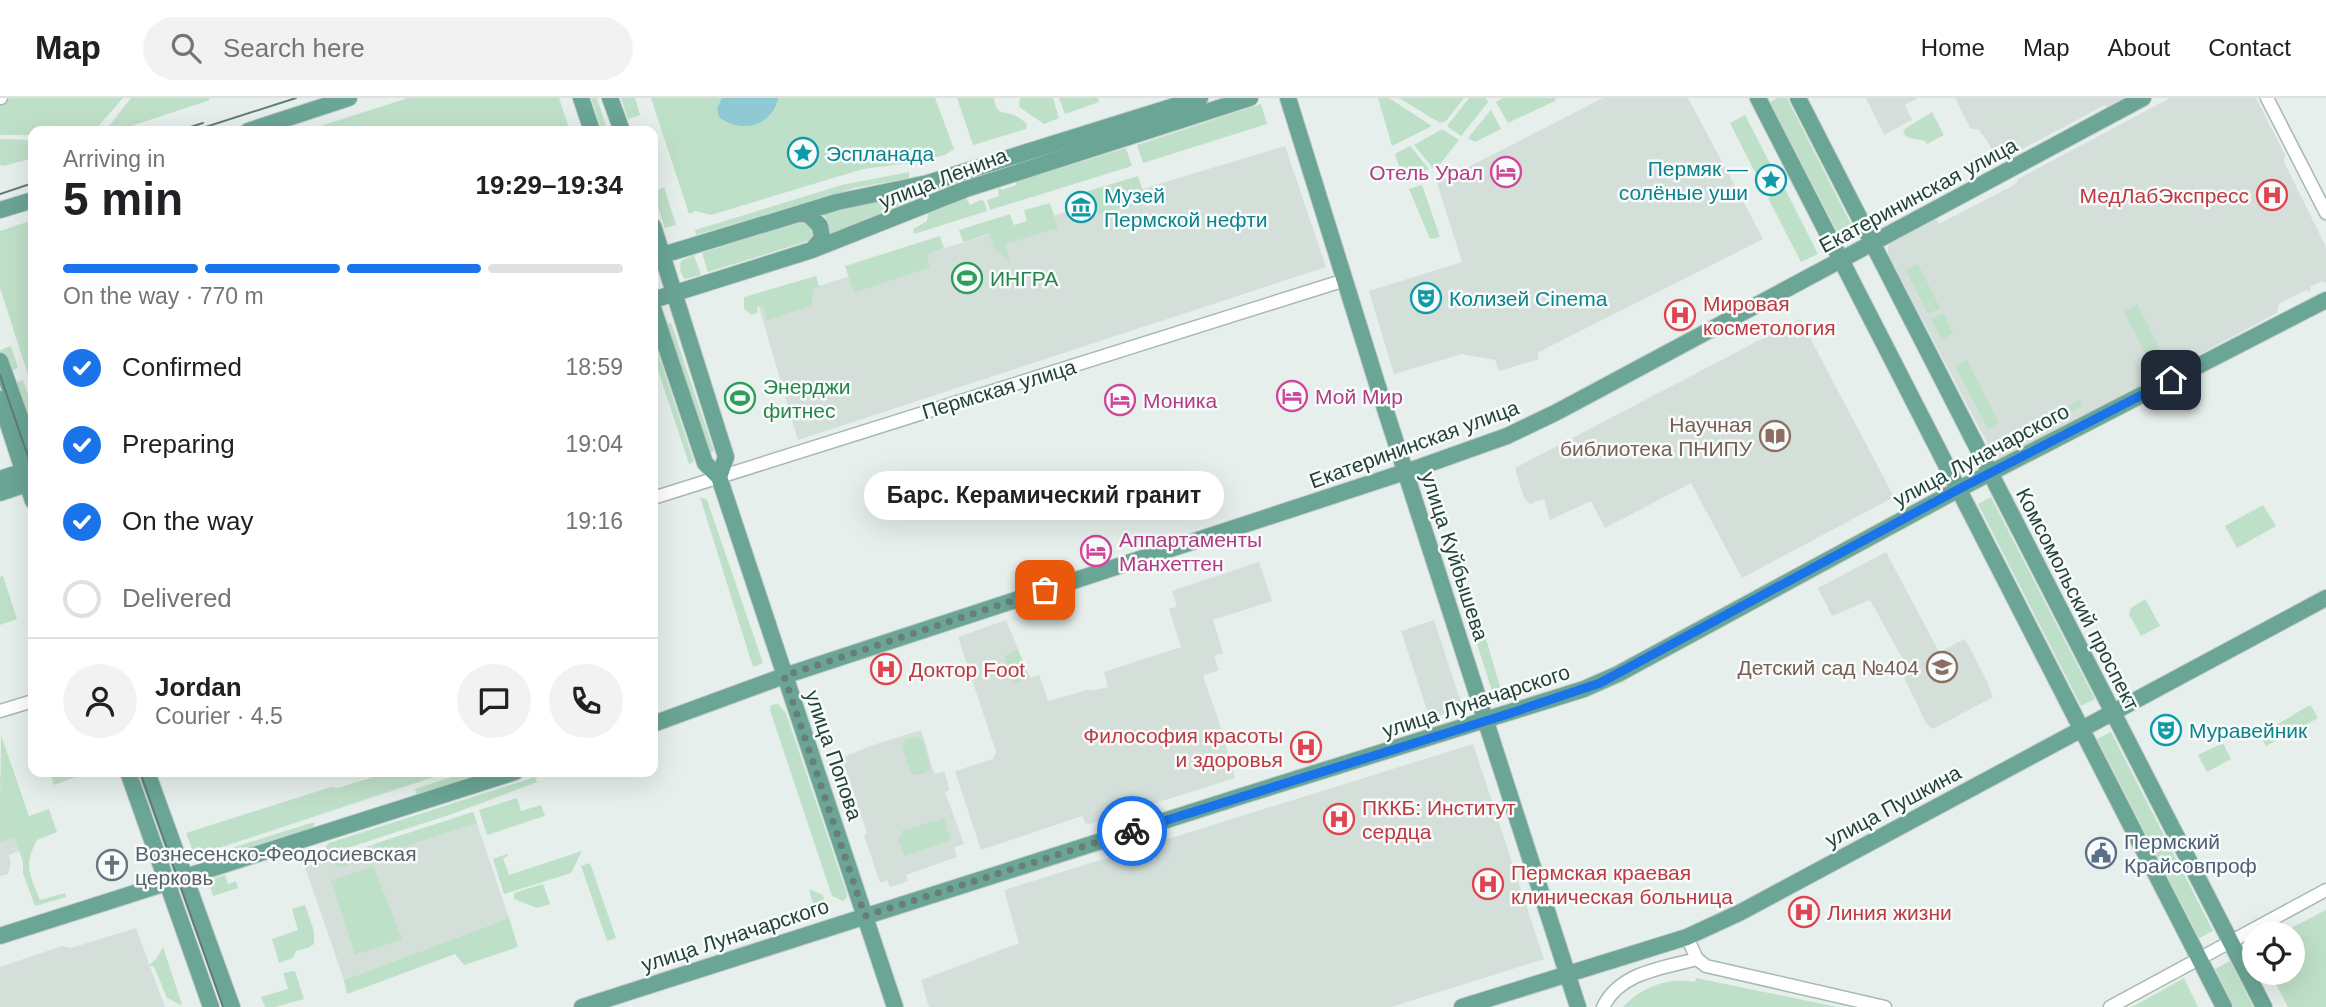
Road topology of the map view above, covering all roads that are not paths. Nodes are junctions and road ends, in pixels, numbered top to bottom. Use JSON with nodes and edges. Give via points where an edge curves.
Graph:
{"nodes":[{"id":1,"x":349,"y":98,"type":"edge"},
{"id":2,"x":581,"y":98,"type":"edge"},
{"id":3,"x":610,"y":98,"type":"edge"},
{"id":4,"x":1200,"y":98,"type":"edge"},
{"id":5,"x":1250,"y":98,"type":"edge"},
{"id":6,"x":1286,"y":98,"type":"edge"},
{"id":7,"x":1758,"y":98,"type":"edge"},
{"id":8,"x":1798,"y":98,"type":"edge"},
{"id":9,"x":2143,"y":98,"type":"edge"},
{"id":10,"x":2267,"y":98,"type":"edge"},
{"id":11,"x":263,"y":126,"type":"edge"},
{"id":12,"x":590,"y":126,"type":"edge"},
{"id":13,"x":620,"y":126,"type":"edge"},
{"id":14,"x":28,"y":202,"type":"edge"},
{"id":15,"x":0,"y":210,"type":"edge"},
{"id":16,"x":2326,"y":213,"type":"edge"},
{"id":17,"x":797,"y":214,"type":"junction"},
{"id":18,"x":1872,"y":243,"type":"junction"},
{"id":19,"x":812,"y":250,"type":"junction"},
{"id":20,"x":658,"y":257,"type":"edge"},
{"id":21,"x":658,"y":259,"type":"edge"},
{"id":22,"x":1841,"y":260,"type":"junction"},
{"id":23,"x":1345,"y":280,"type":"junction"},
{"id":24,"x":673,"y":293,"type":"junction"},
{"id":25,"x":658,"y":298,"type":"edge"},
{"id":26,"x":2326,"y":300,"type":"edge"},
{"id":27,"x":658,"y":323,"type":"edge"},
{"id":28,"x":0,"y":361,"type":"edge"},
{"id":29,"x":0,"y":399,"type":"edge"},
{"id":30,"x":28,"y":439,"type":"edge"},
{"id":31,"x":1405,"y":472,"type":"junction"},
{"id":32,"x":28,"y":473,"type":"edge"},
{"id":33,"x":1989,"y":474,"type":"junction"},
{"id":34,"x":28,"y":476,"type":"edge"},
{"id":35,"x":28,"y":477,"type":"edge"},
{"id":36,"x":719,"y":477,"type":"junction"},
{"id":37,"x":0,"y":480,"type":"edge"},
{"id":38,"x":1959,"y":489,"type":"junction"},
{"id":39,"x":0,"y":493,"type":"edge"},
{"id":40,"x":658,"y":496,"type":"edge"},
{"id":41,"x":2326,"y":598,"type":"edge"},
{"id":42,"x":784,"y":676,"type":"junction"},
{"id":43,"x":28,"y":703,"type":"edge"},
{"id":44,"x":0,"y":711,"type":"edge"},
{"id":45,"x":2112,"y":712,"type":"junction"},
{"id":46,"x":1486,"y":720,"type":"junction"},
{"id":47,"x":658,"y":722,"type":"edge"},
{"id":48,"x":2080,"y":729,"type":"junction"},
{"id":49,"x":130,"y":777,"type":"edge"},
{"id":50,"x":149,"y":777,"type":"edge"},
{"id":51,"x":500,"y":777,"type":"edge"},
{"id":52,"x":184,"y":876,"type":"junction"},
{"id":53,"x":167,"y":882,"type":"junction"},
{"id":54,"x":2326,"y":890,"type":"edge"},
{"id":55,"x":865,"y":916,"type":"junction"},
{"id":56,"x":0,"y":936,"type":"edge"},
{"id":57,"x":1687,"y":937,"type":"junction"},
{"id":58,"x":2230,"y":941,"type":"junction"},
{"id":59,"x":2198,"y":958,"type":"junction"},
{"id":60,"x":1697,"y":959,"type":"junction"},
{"id":61,"x":1567,"y":974,"type":"junction"},
{"id":62,"x":211,"y":1007,"type":"edge"},
{"id":63,"x":232,"y":1007,"type":"edge"},
{"id":64,"x":582,"y":1007,"type":"edge"},
{"id":65,"x":895,"y":1007,"type":"edge"},
{"id":66,"x":1462,"y":1007,"type":"edge"},
{"id":67,"x":1578,"y":1007,"type":"edge"},
{"id":68,"x":1603,"y":1007,"type":"edge"},
{"id":69,"x":1885,"y":1007,"type":"edge"},
{"id":70,"x":2110,"y":1007,"type":"edge"},
{"id":71,"x":2224,"y":1007,"type":"edge"},
{"id":72,"x":2264,"y":1007,"type":"edge"}],
"edges":[{"from":1,"to":11,"type":"main road"},
{"from":2,"to":12,"type":"main road"},
{"from":3,"to":13,"type":"main road"},
{"from":4,"to":17,"type":"main road","name":"улица Ленина","via":[[928,183]]},
{"from":5,"to":19,"type":"main road","name":"улица Ленина","via":[[966,189]]},
{"from":6,"to":23,"type":"main road","name":"улица Куйбышева"},
{"from":7,"to":22,"type":"main road"},
{"from":8,"to":18,"type":"main road","name":"Комсомольский проспект"},
{"from":9,"to":18,"type":"main road","name":"Екатерининская улица"},
{"from":10,"to":16,"type":"street"},
{"from":14,"to":15,"type":"main road"},
{"from":17,"to":19,"type":"main road","via":[[808,214],[820,226],[822,238]]},
{"from":17,"to":20,"type":"main road","name":"улица Ленина"},
{"from":18,"to":22,"type":"main road","name":"Екатерининская улица"},
{"from":18,"to":33,"type":"main road","name":"Комсомольский проспект"},
{"from":19,"to":24,"type":"main road","name":"улица Ленина"},
{"from":21,"to":24,"type":"main road","name":"улица Попова"},
{"from":22,"to":31,"type":"main road","name":"Екатерининская улица","via":[[1520,430]]},
{"from":22,"to":38,"type":"main road"},
{"from":23,"to":31,"type":"main road","name":"улица Куйбышева"},
{"from":23,"to":36,"type":"street","name":"Пермская улица"},
{"from":24,"to":25,"type":"main road","name":"улица Ленина"},
{"from":24,"to":36,"type":"main road","name":"улица Попова","via":[[726,457]]},
{"from":26,"to":33,"type":"main road","name":"улица Луначарского"},
{"from":27,"to":36,"type":"main road","name":"улица Попова","via":[[705,463]]},
{"from":28,"to":30,"type":"main road"},
{"from":29,"to":32,"type":"main road"},
{"from":31,"to":42,"type":"main road","name":"Екатерининская улица"},
{"from":31,"to":46,"type":"main road","name":"улица Куйбышева"},
{"from":33,"to":38,"type":"main road","name":"улица Луначарского"},
{"from":33,"to":45,"type":"main road","name":"Комсомольский проспект"},
{"from":34,"to":37,"type":"main road"},
{"from":35,"to":39,"type":"main road"},
{"from":36,"to":40,"type":"street","name":"Пермская улица"},
{"from":36,"to":42,"type":"main road","name":"улица Попова"},
{"from":38,"to":46,"type":"main road","name":"улица Луначарского","via":[[1609,678]]},
{"from":38,"to":48,"type":"main road"},
{"from":41,"to":45,"type":"main road","name":"улица Пушкина"},
{"from":42,"to":47,"type":"main road","name":"Екатерининская улица"},
{"from":42,"to":55,"type":"main road","name":"улица Попова"},
{"from":43,"to":44,"type":"street"},
{"from":45,"to":48,"type":"main road","name":"улица Пушкина"},
{"from":45,"to":58,"type":"main road","name":"Комсомольский проспект"},
{"from":46,"to":55,"type":"main road","name":"улица Луначарского"},
{"from":46,"to":61,"type":"main road","name":"улица Куйбышева"},
{"from":48,"to":57,"type":"main road","name":"улица Пушкина"},
{"from":48,"to":59,"type":"main road"},
{"from":49,"to":53,"type":"main road"},
{"from":50,"to":52,"type":"main road"},
{"from":51,"to":52,"type":"main road"},
{"from":52,"to":53,"type":"main road"},
{"from":52,"to":63,"type":"main road"},
{"from":53,"to":56,"type":"main road"},
{"from":53,"to":62,"type":"main road"},
{"from":54,"to":58,"type":"street"},
{"from":55,"to":64,"type":"main road","name":"улица Луначарского"},
{"from":55,"to":65,"type":"main road","name":"улица Попова"},
{"from":57,"to":60,"type":"street"},
{"from":57,"to":61,"type":"main road","name":"улица Пушкина"},
{"from":58,"to":59,"type":"street"},
{"from":58,"to":72,"type":"main road","name":"Комсомольский проспект"},
{"from":59,"to":70,"type":"street"},
{"from":59,"to":71,"type":"main road"},
{"from":60,"to":68,"type":"street","via":[[1631,979],[1616,989]]},
{"from":60,"to":69,"type":"street","via":[[1706,966]]},
{"from":61,"to":66,"type":"main road","name":"улица Пушкина"},
{"from":61,"to":67,"type":"main road","name":"улица Куйбышева"}]}
